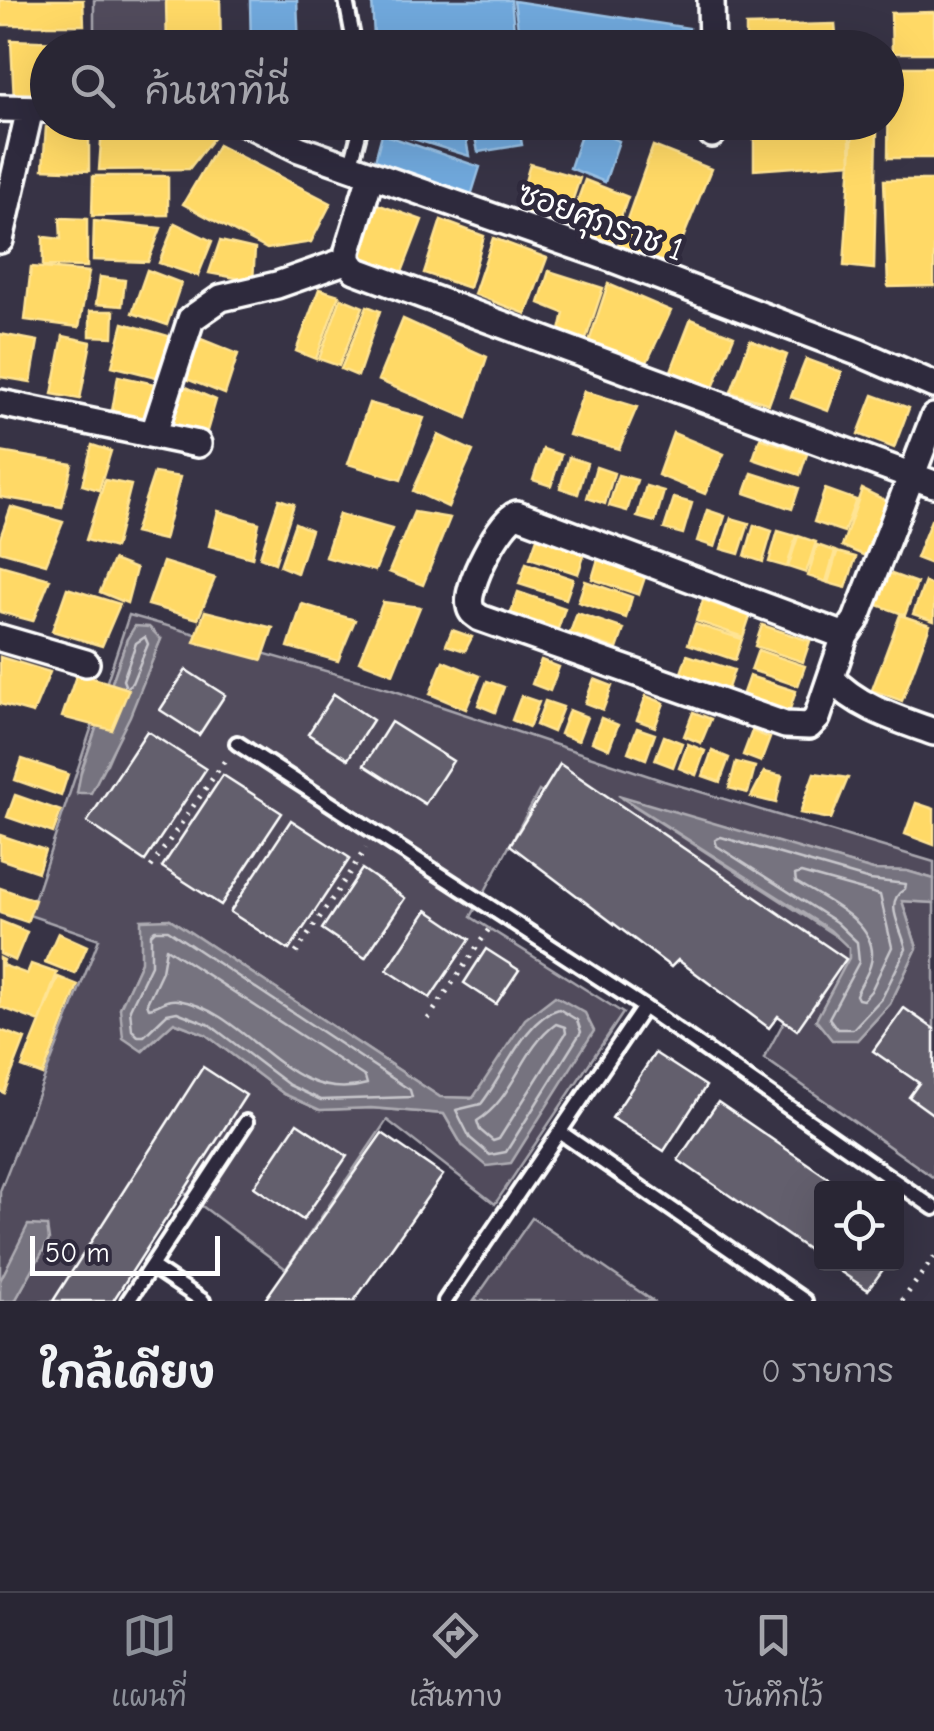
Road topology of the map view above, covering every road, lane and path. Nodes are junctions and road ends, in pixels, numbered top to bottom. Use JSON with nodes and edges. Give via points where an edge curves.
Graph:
{"nodes":[{"id":1,"x":346,"y":0,"type":"edge"},
{"id":2,"x":712,"y":0,"type":"edge"},
{"id":3,"x":352,"y":30,"type":"edge"},
{"id":4,"x":712,"y":30,"type":"edge"},
{"id":5,"x":0,"y":108,"type":"edge"},
{"id":6,"x":30,"y":109,"type":"edge"},
{"id":7,"x":30,"y":139,"type":"edge"},
{"id":8,"x":287,"y":140,"type":"edge"},
{"id":9,"x":361,"y":140,"type":"edge"},
{"id":10,"x":360,"y":171,"type":"junction"},
{"id":11,"x":0,"y":240,"type":"edge"},
{"id":12,"x":348,"y":260,"type":"junction"},
{"id":13,"x":934,"y":385,"type":"edge"},
{"id":14,"x":0,"y":403,"type":"edge"},
{"id":15,"x":934,"y":417,"type":"edge"},
{"id":16,"x":154,"y":433,"type":"junction"},
{"id":17,"x":198,"y":444,"type":"dead end"},
{"id":18,"x":923,"y":480,"type":"edge"},
{"id":19,"x":845,"y":636,"type":"junction"},
{"id":20,"x":0,"y":638,"type":"edge"},
{"id":21,"x":86,"y":663,"type":"dead end"},
{"id":22,"x":831,"y":678,"type":"junction"},
{"id":23,"x":934,"y":732,"type":"edge"},
{"id":24,"x":237,"y":743,"type":"joint"},
{"id":25,"x":376,"y":833,"type":"junction"},
{"id":26,"x":151,"y":867,"type":"dead end"},
{"id":27,"x":500,"y":913,"type":"junction"},
{"id":28,"x":296,"y":953,"type":"dead end"},
{"id":29,"x":644,"y":1007,"type":"junction"},
{"id":30,"x":428,"y":1019,"type":"dead end"},
{"id":31,"x":246,"y":1122,"type":"dead end"},
{"id":32,"x":560,"y":1132,"type":"junction"},
{"id":33,"x":934,"y":1208,"type":"edge"},
{"id":34,"x":934,"y":1257,"type":"edge"},
{"id":35,"x":151,"y":1266,"type":"junction"},
{"id":36,"x":128,"y":1301,"type":"edge"},
{"id":37,"x":203,"y":1301,"type":"edge"},
{"id":38,"x":446,"y":1301,"type":"edge"},
{"id":39,"x":805,"y":1301,"type":"edge"},
{"id":40,"x":902,"y":1301,"type":"edge"}],
"edges":[{"from":1,"to":3,"type":"lane"},
{"from":2,"to":4,"type":"street"},
{"from":5,"to":6,"type":"street"},
{"from":7,"to":11,"type":"street"},
{"from":8,"to":10,"type":"street","name":"ซอยศุภราช 1"},
{"from":9,"to":10,"type":"lane"},
{"from":10,"to":12,"type":"street"},
{"from":10,"to":13,"type":"street","name":"ซอยศุภราช 1","via":[[596,253]]},
{"from":12,"to":16,"type":"street","via":[[201,310],[192,319]]},
{"from":12,"to":18,"type":"street","via":[[355,270]]},
{"from":14,"to":16,"type":"street"},
{"from":15,"to":18,"type":"street"},
{"from":16,"to":17,"type":"street"},
{"from":18,"to":19,"type":"street"},
{"from":19,"to":22,"type":"street"},
{"from":19,"to":22,"type":"street","via":[[517,514],[500,527],[472,588],[469,604],[480,618],[785,726],[809,726],[817,718]]},
{"from":20,"to":21,"type":"street"},
{"from":22,"to":23,"type":"street","via":[[859,700]]},
{"from":24,"to":25,"type":"lane"},
{"from":24,"to":26,"type":"path"},
{"from":25,"to":27,"type":"lane"},
{"from":25,"to":28,"type":"path"},
{"from":27,"to":29,"type":"lane"},
{"from":27,"to":30,"type":"path"},
{"from":29,"to":32,"type":"lane"},
{"from":29,"to":33,"type":"lane"},
{"from":31,"to":35,"type":"lane"},
{"from":32,"to":38,"type":"lane"},
{"from":32,"to":39,"type":"lane"},
{"from":34,"to":40,"type":"path"},
{"from":35,"to":36,"type":"lane"},
{"from":35,"to":37,"type":"lane"}]}
